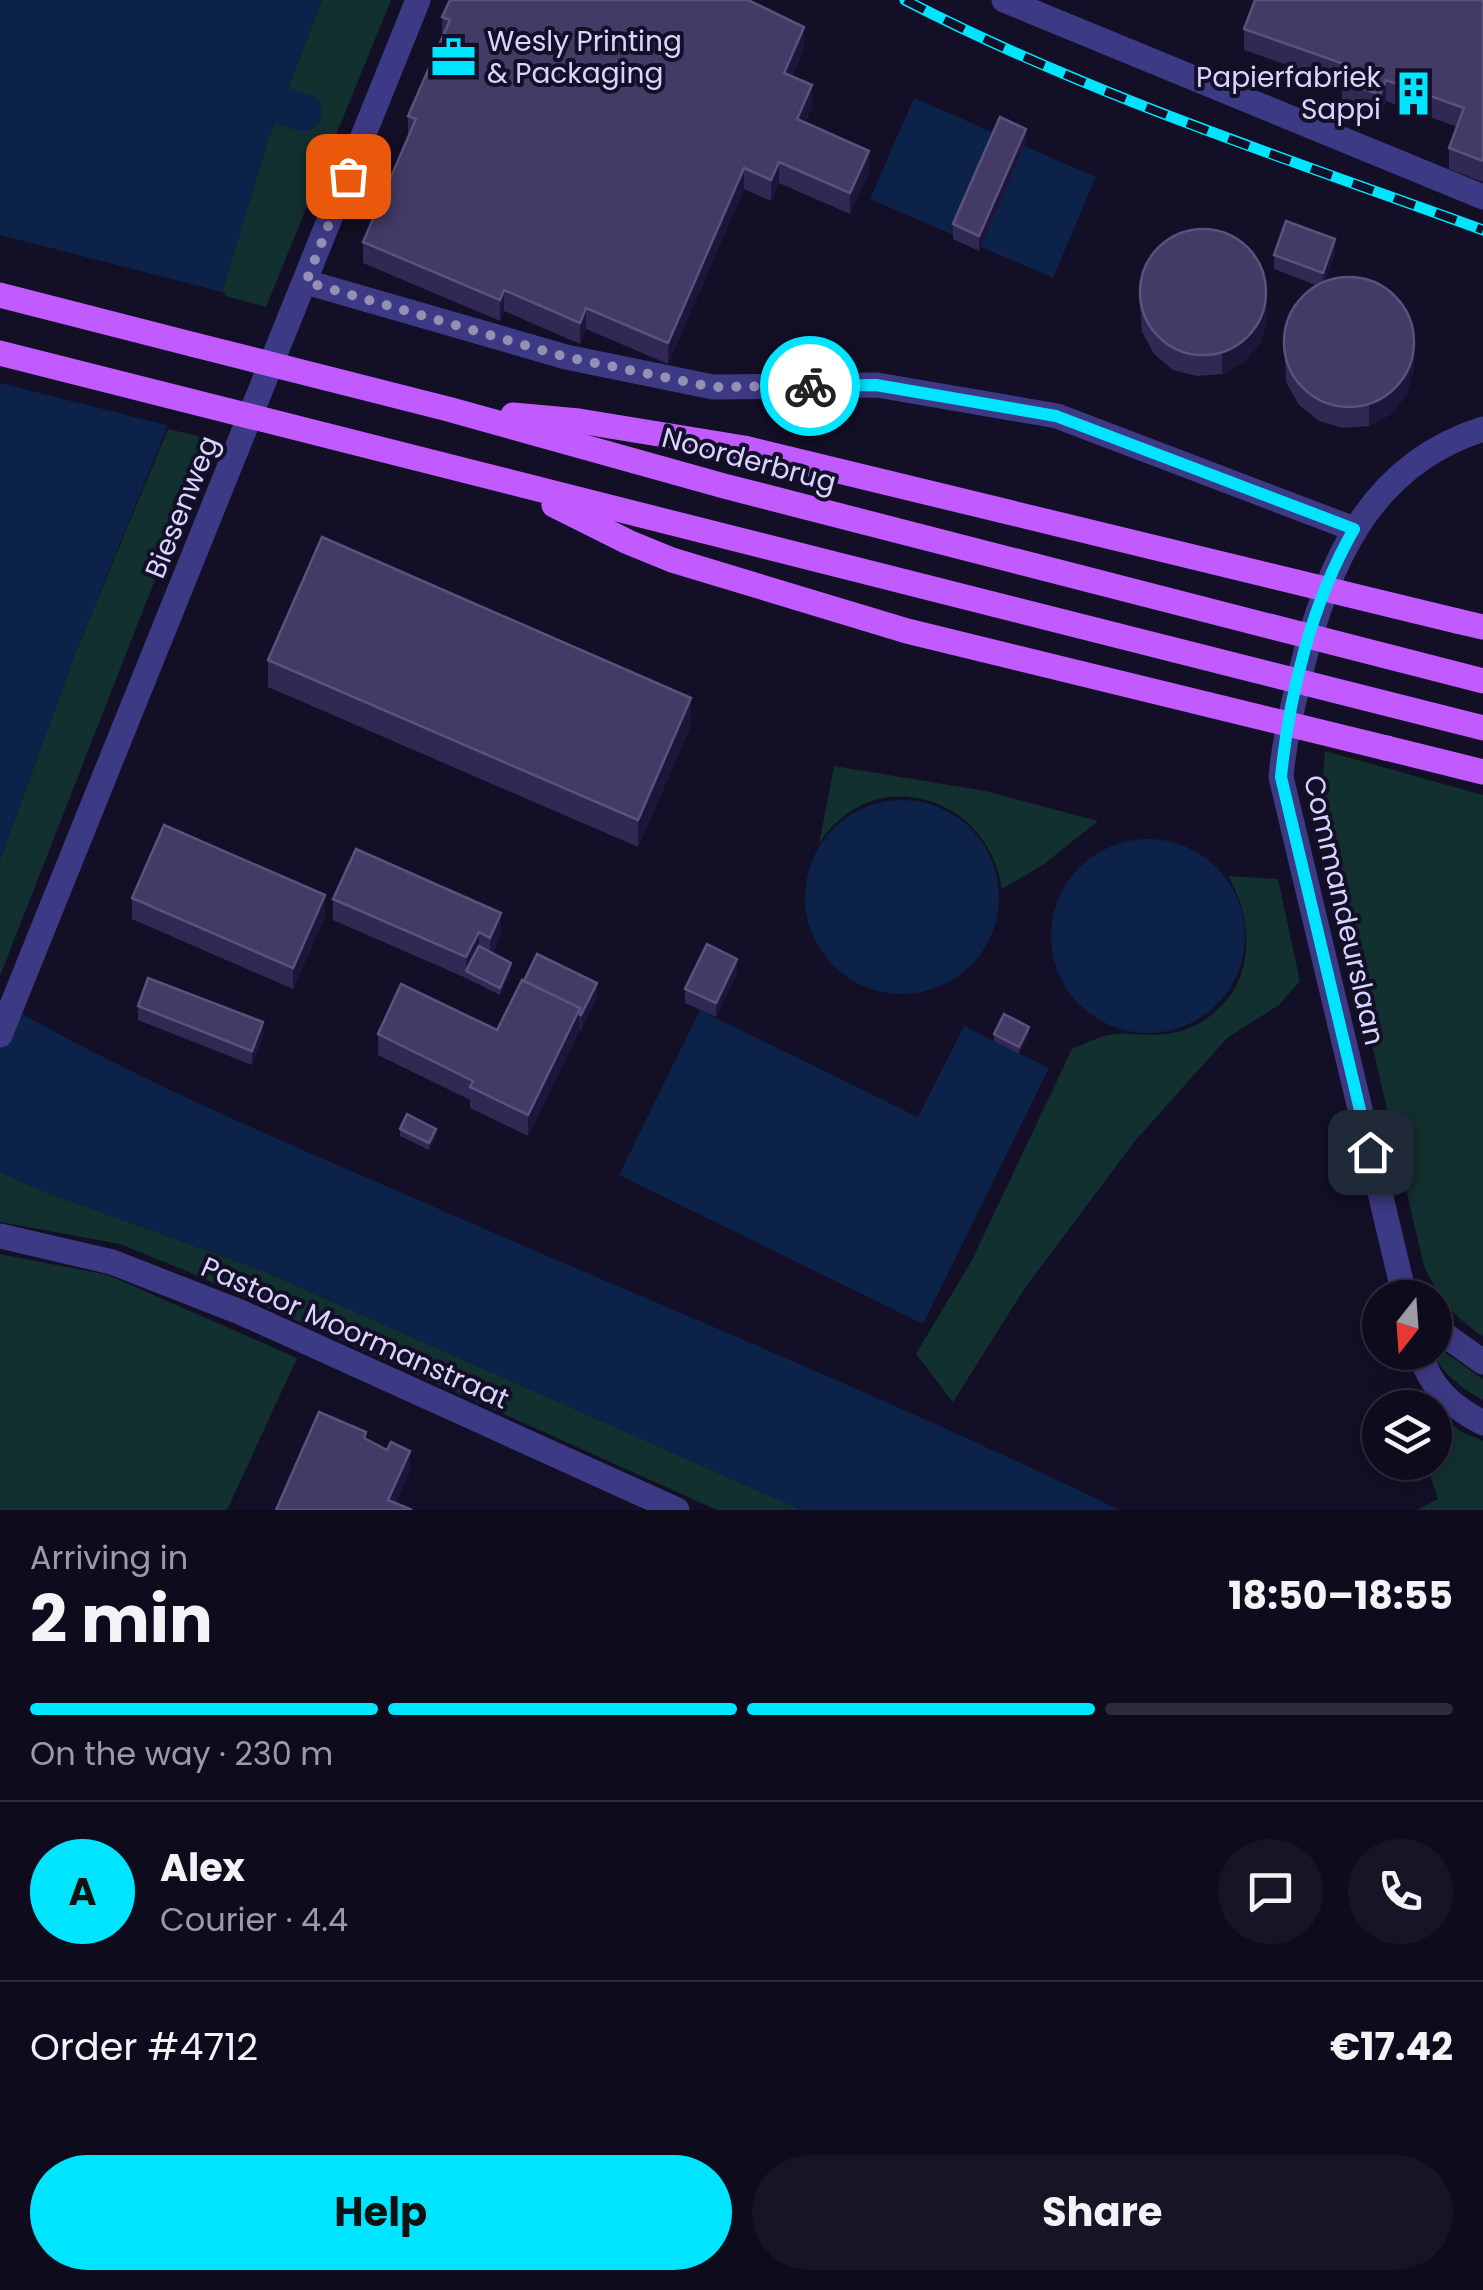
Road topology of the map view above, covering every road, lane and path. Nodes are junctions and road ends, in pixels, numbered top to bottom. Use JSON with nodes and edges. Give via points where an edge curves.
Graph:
{"nodes":[{"id":1,"x":418,"y":0,"type":"edge"},
{"id":2,"x":1004,"y":0,"type":"edge"},
{"id":3,"x":1483,"y":197,"type":"edge"},
{"id":4,"x":306,"y":282,"type":"junction"},
{"id":5,"x":0,"y":295,"type":"edge"},
{"id":6,"x":0,"y":353,"type":"edge"},
{"id":7,"x":448,"y":409,"type":"junction"},
{"id":8,"x":1483,"y":429,"type":"edge"},
{"id":9,"x":514,"y":484,"type":"junction"},
{"id":10,"x":1354,"y":529,"type":"junction"},
{"id":11,"x":1470,"y":624,"type":"edge"},
{"id":12,"x":1483,"y":681,"type":"edge"},
{"id":13,"x":1483,"y":728,"type":"edge"},
{"id":14,"x":1483,"y":772,"type":"edge"},
{"id":15,"x":0,"y":1036,"type":"edge"},
{"id":16,"x":0,"y":1236,"type":"edge"},
{"id":17,"x":1401,"y":1280,"type":"edge"},
{"id":18,"x":1452,"y":1340,"type":"edge"},
{"id":19,"x":1483,"y":1362,"type":"edge"},
{"id":20,"x":1425,"y":1370,"type":"edge"},
{"id":21,"x":1483,"y":1422,"type":"edge"},
{"id":22,"x":677,"y":1510,"type":"edge"}],
"edges":[{"from":1,"to":4,"type":"street","name":"Biesenweg"},
{"from":2,"to":3,"type":"street"},
{"from":4,"to":10,"type":"street","via":[[566,357],[712,387],[876,385],[1056,416]]},
{"from":4,"to":15,"type":"street","name":"Biesenweg"},
{"from":5,"to":7,"type":"main road","name":"Noorderbrug","bridge":true},
{"from":6,"to":9,"type":"main road","bridge":true},
{"from":7,"to":11,"type":"main road","bridge":true,"via":[[579,421],[744,448]]},
{"from":7,"to":12,"type":"main road","name":"Noorderbrug","bridge":true},
{"from":8,"to":10,"type":"street","name":"Commandeurslaan","via":[[1424,456]]},
{"from":9,"to":13,"type":"main road","bridge":true},
{"from":9,"to":14,"type":"main road","bridge":true,"via":[[628,542],[720,576],[907,630]]},
{"from":10,"to":17,"type":"street","name":"Commandeurslaan","via":[[1308,645],[1281,777]]},
{"from":16,"to":22,"type":"street","name":"Pastoor Moormanstraat","via":[[112,1262],[226,1306]]},
{"from":18,"to":19,"type":"street"},
{"from":20,"to":21,"type":"street","via":[[1444,1397]]}]}
